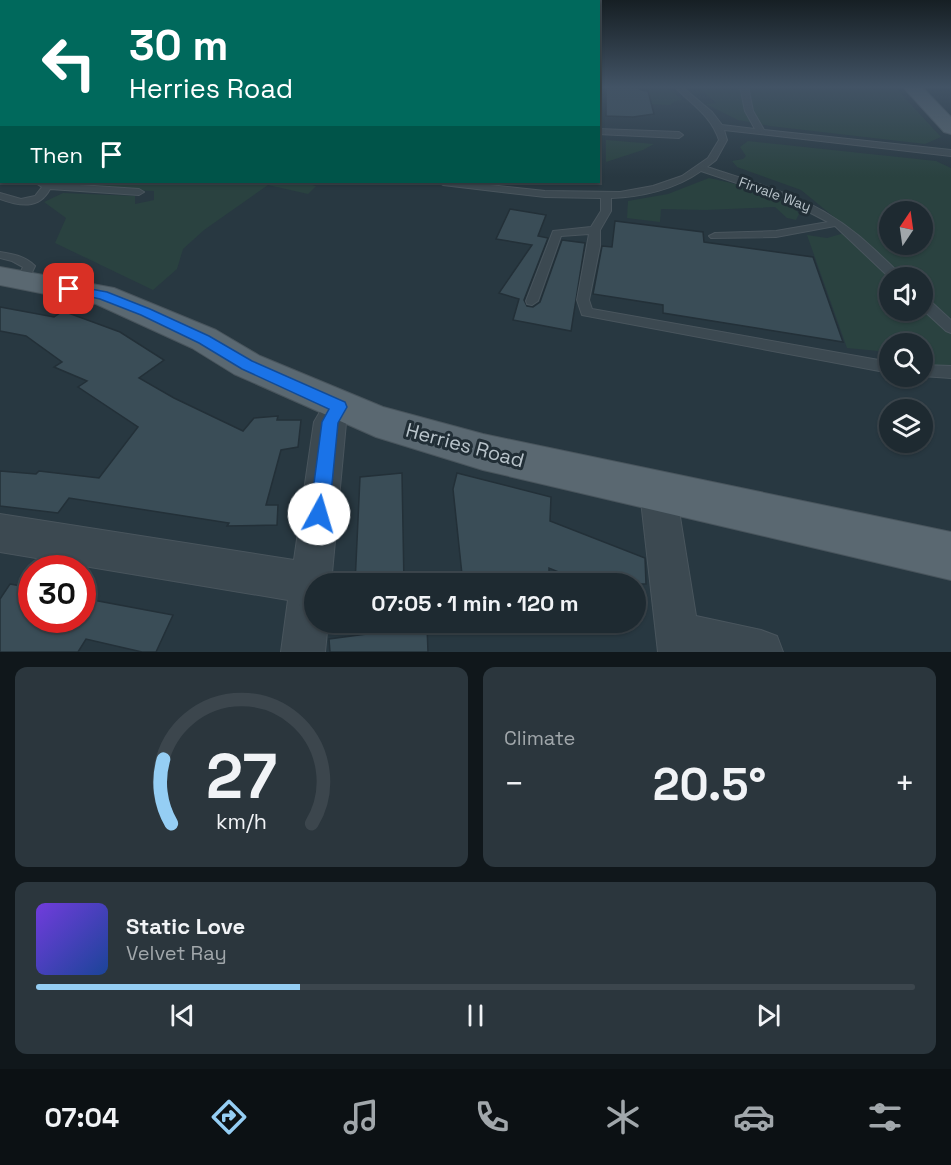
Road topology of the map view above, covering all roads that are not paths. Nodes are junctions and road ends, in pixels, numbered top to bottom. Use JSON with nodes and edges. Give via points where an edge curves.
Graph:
{"nodes":[{"id":1,"x":711,"y":116,"type":"edge"},
{"id":2,"x":752,"y":116,"type":"edge"},
{"id":3,"x":940,"y":116,"type":"edge"},
{"id":4,"x":719,"y":127,"type":"junction"},
{"id":5,"x":951,"y":128,"type":"edge"},
{"id":6,"x":600,"y":131,"type":"edge"},
{"id":7,"x":761,"y":131,"type":"junction"},
{"id":8,"x":679,"y":135,"type":"dead end"},
{"id":9,"x":951,"y":153,"type":"edge"},
{"id":10,"x":701,"y":168,"type":"junction"},
{"id":11,"x":47,"y":183,"type":"edge"},
{"id":12,"x":451,"y":183,"type":"edge"},
{"id":13,"x":578,"y":183,"type":"edge"},
{"id":14,"x":139,"y":192,"type":"dead end"},
{"id":15,"x":606,"y":195,"type":"junction"},
{"id":16,"x":0,"y":196,"type":"edge"},
{"id":17,"x":577,"y":196,"type":"junction"},
{"id":18,"x":835,"y":223,"type":"junction"},
{"id":19,"x":595,"y":230,"type":"junction"},
{"id":20,"x":715,"y":236,"type":"dead end"},
{"id":21,"x":885,"y":267,"type":"edge"},
{"id":22,"x":8,"y":270,"type":"edge"},
{"id":23,"x":531,"y":301,"type":"dead end"},
{"id":24,"x":933,"y":311,"type":"edge"},
{"id":25,"x":951,"y":328,"type":"edge"},
{"id":26,"x":879,"y":366,"type":"edge"},
{"id":27,"x":933,"y":371,"type":"edge"},
{"id":28,"x":951,"y":372,"type":"edge"},
{"id":29,"x":339,"y":407,"type":"junction"},
{"id":30,"x":658,"y":492,"type":"junction"},
{"id":31,"x":0,"y":532,"type":"edge"},
{"id":32,"x":951,"y":556,"type":"edge"},
{"id":33,"x":312,"y":573,"type":"edge"},
{"id":34,"x":304,"y":582,"type":"edge"},
{"id":35,"x":305,"y":633,"type":"edge"},
{"id":36,"x":679,"y":643,"type":"edge"},
{"id":37,"x":303,"y":652,"type":"edge"},
{"id":38,"x":761,"y":652,"type":"edge"}],
"edges":[{"from":1,"to":4,"type":"lane"},
{"from":2,"to":7,"type":"lane"},
{"from":3,"to":5,"type":"main road"},
{"from":4,"to":7,"type":"lane"},
{"from":4,"to":10,"type":"lane","via":[[723,140],[713,158]]},
{"from":6,"to":8,"type":"lane"},
{"from":7,"to":9,"type":"lane"},
{"from":10,"to":15,"type":"lane","via":[[665,185]]},
{"from":10,"to":18,"type":"lane","name":"Firvale Way","via":[[816,209]]},
{"from":11,"to":14,"type":"lane"},
{"from":11,"to":16,"type":"lane","via":[[44,195],[26,203]]},
{"from":12,"to":17,"type":"lane"},
{"from":13,"to":17,"type":"lane"},
{"from":15,"to":17,"type":"lane"},
{"from":15,"to":19,"type":"lane","via":[[606,211]]},
{"from":18,"to":20,"type":"lane","via":[[790,232]]},
{"from":18,"to":21,"type":"lane","name":"Firvale Way"},
{"from":19,"to":23,"type":"lane","via":[[557,233]]},
{"from":19,"to":26,"type":"lane","via":[[583,300],[587,312]]},
{"from":22,"to":29,"type":"main road","name":"Herries Road","via":[[103,295],[146,312]]},
{"from":24,"to":25,"type":"lane"},
{"from":27,"to":28,"type":"lane"},
{"from":29,"to":30,"type":"main road","name":"Herries Road","via":[[483,452]]},
{"from":29,"to":33,"type":"street","via":[[330,422]]},
{"from":30,"to":32,"type":"main road","name":"Herries Road"},
{"from":30,"to":36,"type":"street"},
{"from":31,"to":34,"type":"street"},
{"from":35,"to":37,"type":"street"},
{"from":36,"to":38,"type":"street"}]}
